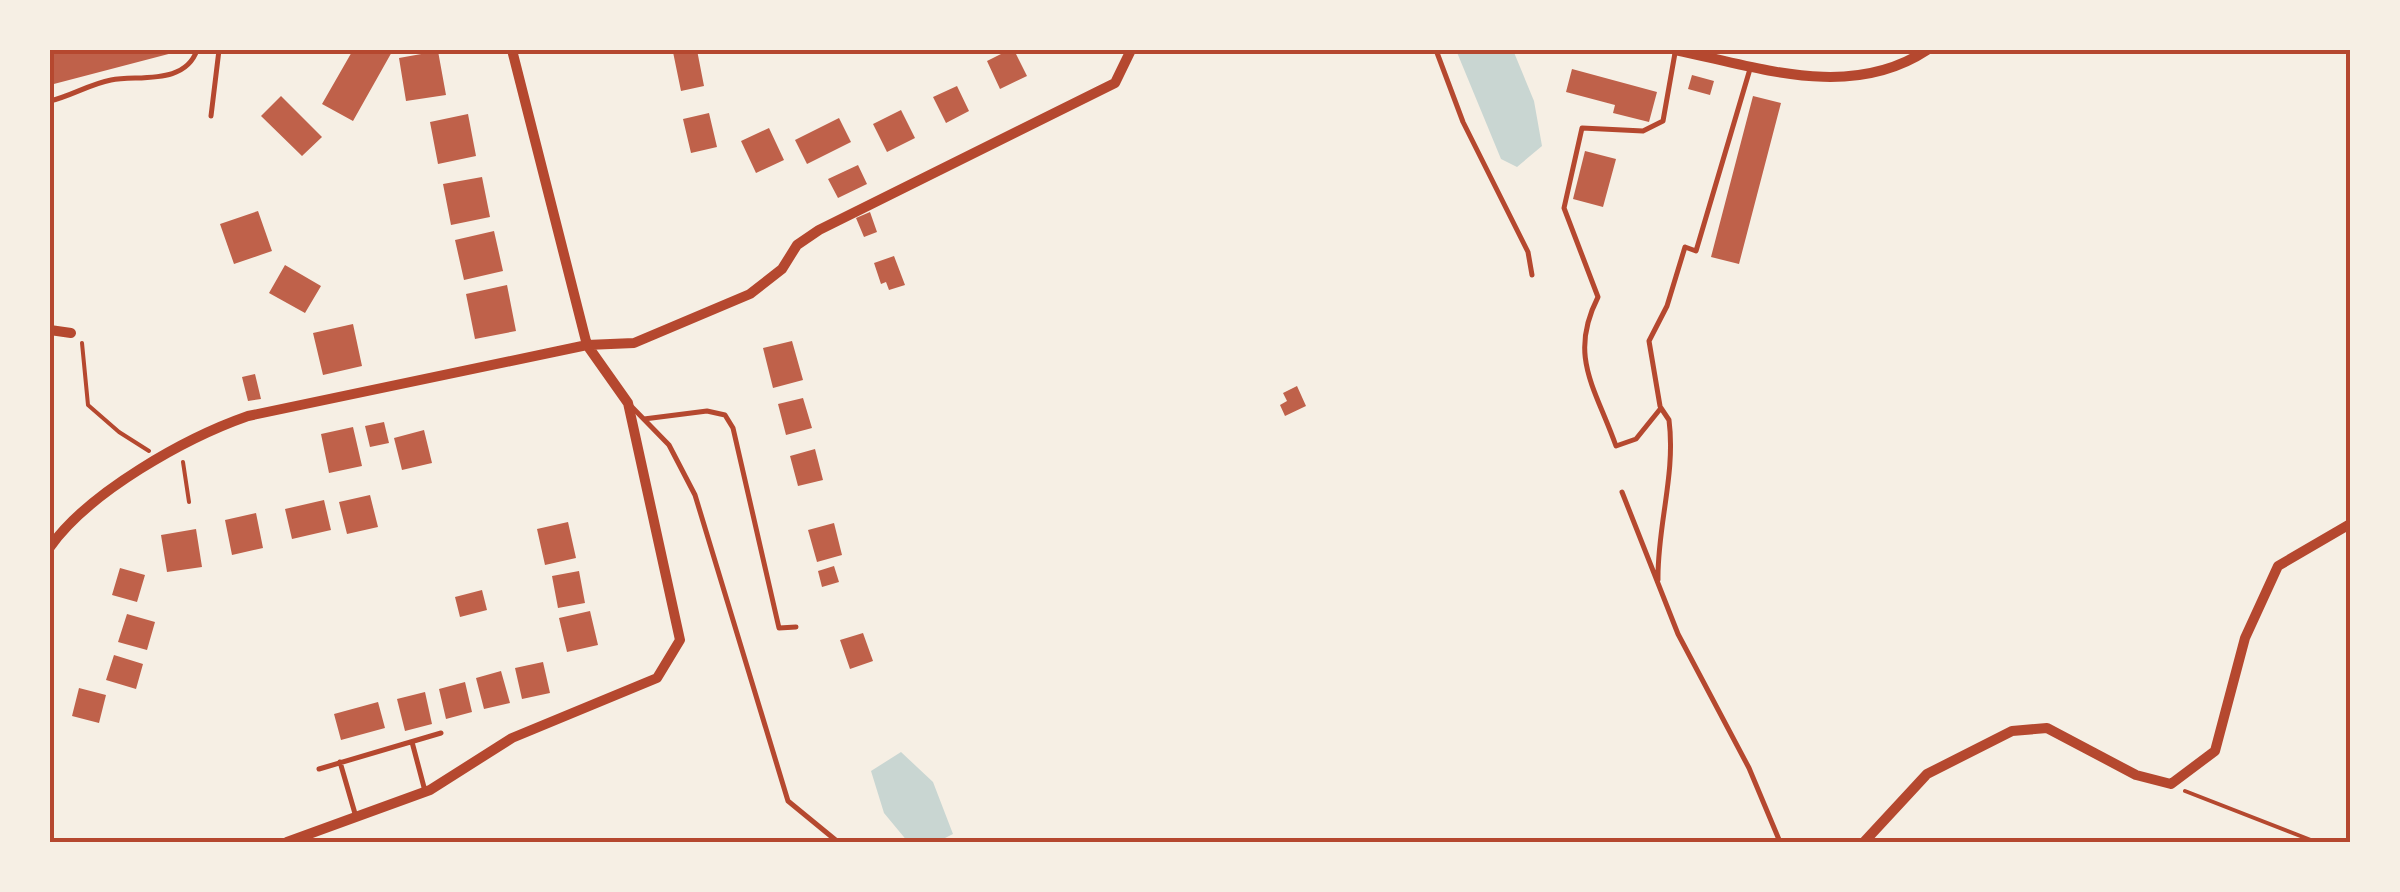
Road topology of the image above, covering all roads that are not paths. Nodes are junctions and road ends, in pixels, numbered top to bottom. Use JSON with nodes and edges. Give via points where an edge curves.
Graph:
{"nodes":[{"id":1,"x":197,"y":50,"type":"edge"},
{"id":2,"x":219,"y":50,"type":"edge"},
{"id":3,"x":512,"y":50,"type":"edge"},
{"id":4,"x":1131,"y":50,"type":"edge"},
{"id":5,"x":1436,"y":50,"type":"edge"},
{"id":6,"x":1675,"y":50,"type":"edge"},
{"id":7,"x":1927,"y":50,"type":"edge"},
{"id":8,"x":1751,"y":66,"type":"junction"},
{"id":9,"x":50,"y":101,"type":"edge"},
{"id":10,"x":211,"y":116,"type":"dead end"},
{"id":11,"x":1532,"y":276,"type":"dead end"},
{"id":12,"x":50,"y":330,"type":"edge"},
{"id":13,"x":71,"y":334,"type":"road end"},
{"id":14,"x":587,"y":345,"type":"junction"},
{"id":15,"x":628,"y":403,"type":"junction"},
{"id":16,"x":1661,"y":408,"type":"junction"},
{"id":17,"x":644,"y":419,"type":"junction"},
{"id":18,"x":1622,"y":492,"type":"dead end"},
{"id":19,"x":2350,"y":524,"type":"edge"},
{"id":20,"x":50,"y":547,"type":"edge"},
{"id":21,"x":1658,"y":580,"type":"junction"},
{"id":22,"x":796,"y":627,"type":"dead end"},
{"id":23,"x":441,"y":733,"type":"dead end"},
{"id":24,"x":412,"y":742,"type":"junction"},
{"id":25,"x":340,"y":762,"type":"junction"},
{"id":26,"x":319,"y":769,"type":"dead end"},
{"id":27,"x":425,"y":792,"type":"junction"},
{"id":28,"x":356,"y":817,"type":"junction"},
{"id":29,"x":287,"y":842,"type":"edge"},
{"id":30,"x":838,"y":842,"type":"edge"},
{"id":31,"x":1780,"y":842,"type":"edge"},
{"id":32,"x":1864,"y":842,"type":"edge"}],
"edges":[{"from":1,"to":9,"type":"lane","via":[[194,60],[168,76],[110,80]]},
{"from":2,"to":10,"type":"lane"},
{"from":3,"to":14,"type":"street"},
{"from":4,"to":14,"type":"street","via":[[1115,83],[819,230],[750,294],[634,343]]},
{"from":5,"to":11,"type":"lane","via":[[1528,252]]},
{"from":6,"to":8,"type":"street"},
{"from":6,"to":16,"type":"lane","via":[[1663,122],[1642,131],[1582,128],[1563,198],[1598,296],[1583,327],[1582,351],[1616,446],[1636,439]]},
{"from":7,"to":8,"type":"street","via":[[1905,65],[1859,78]]},
{"from":8,"to":16,"type":"lane","via":[[1696,251],[1685,247],[1649,341]]},
{"from":12,"to":13,"type":"street"},
{"from":14,"to":15,"type":"street"},
{"from":14,"to":20,"type":"street","via":[[248,416],[159,459],[75,520]]},
{"from":15,"to":17,"type":"lane"},
{"from":15,"to":27,"type":"street","via":[[680,640],[657,678],[512,738]]},
{"from":16,"to":21,"type":"lane","via":[[1671,438]]},
{"from":17,"to":22,"type":"lane","via":[[707,410],[724,415],[779,628]]},
{"from":17,"to":30,"type":"lane","via":[[668,445],[695,495],[788,801]]},
{"from":18,"to":21,"type":"lane"},
{"from":19,"to":32,"type":"street","via":[[2278,566],[2246,638],[2215,750],[2171,784],[2136,775],[2047,728],[2012,731],[1927,774]]},
{"from":21,"to":31,"type":"lane"},
{"from":23,"to":24,"type":"lane"},
{"from":24,"to":25,"type":"lane"},
{"from":24,"to":27,"type":"lane"},
{"from":25,"to":26,"type":"lane"},
{"from":25,"to":28,"type":"lane"},
{"from":27,"to":28,"type":"street"},
{"from":28,"to":29,"type":"street"}]}
